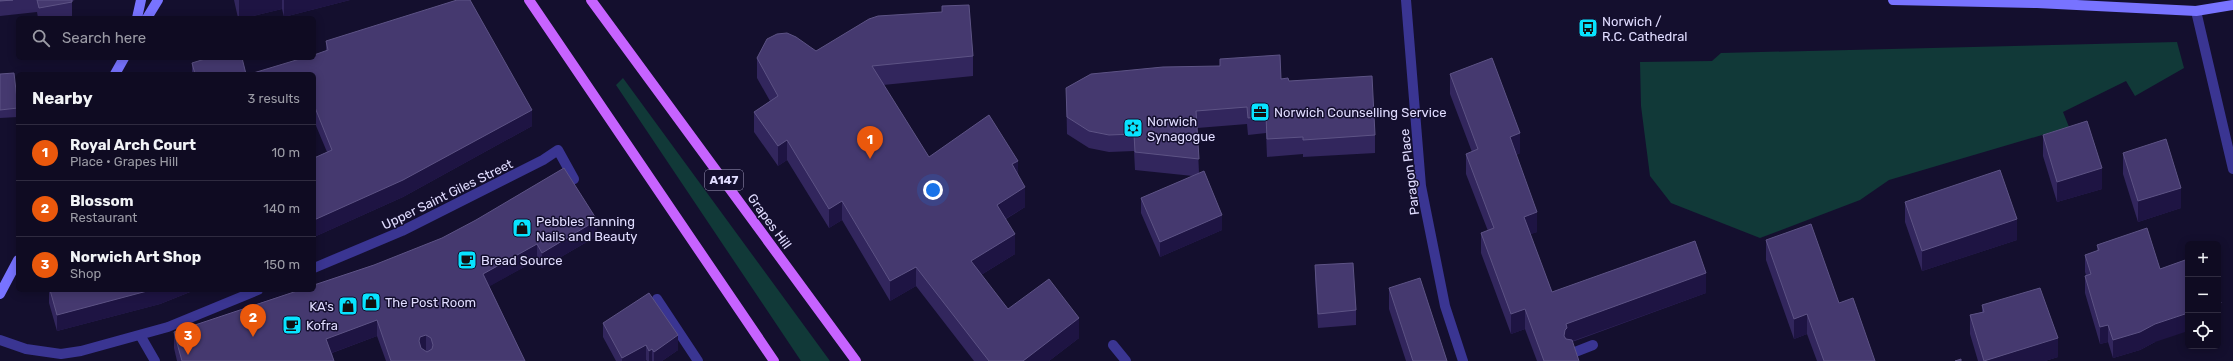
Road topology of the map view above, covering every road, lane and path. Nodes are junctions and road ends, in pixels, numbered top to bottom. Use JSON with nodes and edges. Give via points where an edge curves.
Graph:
{"nodes":[{"id":1,"x":141,"y":0,"type":"edge"},
{"id":2,"x":158,"y":0,"type":"edge"},
{"id":3,"x":529,"y":0,"type":"edge"},
{"id":4,"x":591,"y":0,"type":"edge"},
{"id":5,"x":1406,"y":0,"type":"edge"},
{"id":6,"x":1893,"y":0,"type":"edge"},
{"id":7,"x":2232,"y":4,"type":"edge"},
{"id":8,"x":2196,"y":11,"type":"junction"},
{"id":9,"x":137,"y":16,"type":"edge"},
{"id":10,"x":148,"y":16,"type":"edge"},
{"id":11,"x":123,"y":60,"type":"edge"},
{"id":12,"x":116,"y":72,"type":"edge"},
{"id":13,"x":2233,"y":169,"type":"edge"},
{"id":14,"x":574,"y":179,"type":"dead end"},
{"id":15,"x":16,"y":264,"type":"edge"},
{"id":16,"x":316,"y":267,"type":"edge"},
{"id":17,"x":253,"y":292,"type":"edge"},
{"id":18,"x":0,"y":294,"type":"edge"},
{"id":19,"x":657,"y":299,"type":"dead end"},
{"id":20,"x":140,"y":335,"type":"junction"},
{"id":21,"x":0,"y":340,"type":"edge"},
{"id":22,"x":1113,"y":345,"type":"dead end"},
{"id":23,"x":1593,"y":345,"type":"dead end"},
{"id":24,"x":1570,"y":354,"type":"edge"},
{"id":25,"x":155,"y":361,"type":"edge"},
{"id":26,"x":698,"y":361,"type":"edge"},
{"id":27,"x":774,"y":361,"type":"edge"},
{"id":28,"x":856,"y":361,"type":"edge"},
{"id":29,"x":1126,"y":361,"type":"edge"},
{"id":30,"x":1463,"y":361,"type":"edge"}],
"edges":[{"from":1,"to":9,"type":"main road"},
{"from":2,"to":10,"type":"main road"},
{"from":3,"to":27,"type":"main road"},
{"from":4,"to":28,"type":"main road","name":"Grapes Hill","number":"A147"},
{"from":5,"to":30,"type":"street","name":"Paragon Place","via":[[1421,186],[1445,306]]},
{"from":6,"to":8,"type":"main road","via":[[2037,3]]},
{"from":7,"to":8,"type":"main road"},
{"from":8,"to":13,"type":"street"},
{"from":11,"to":12,"type":"main road"},
{"from":14,"to":16,"type":"street","name":"Upper Saint Giles Street","via":[[558,150],[413,226]]},
{"from":15,"to":18,"type":"main road"},
{"from":17,"to":20,"type":"street","via":[[168,327]]},
{"from":19,"to":26,"type":"street"},
{"from":20,"to":21,"type":"street","via":[[61,354],[26,349]]},
{"from":20,"to":25,"type":"street"},
{"from":22,"to":29,"type":"street"},
{"from":23,"to":24,"type":"street"}]}
